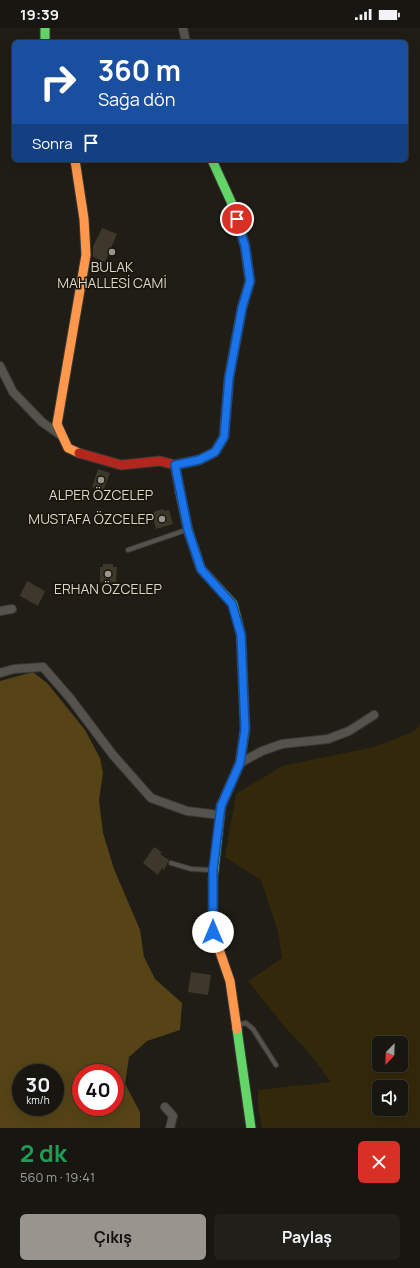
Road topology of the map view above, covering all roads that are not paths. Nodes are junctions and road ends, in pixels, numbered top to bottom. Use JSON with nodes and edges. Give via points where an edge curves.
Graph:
{"nodes":[{"id":1,"x":45,"y":28,"type":"edge"},
{"id":2,"x":183,"y":28,"type":"edge"},
{"id":3,"x":45,"y":40,"type":"edge"},
{"id":4,"x":186,"y":40,"type":"edge"},
{"id":5,"x":75,"y":162,"type":"edge"},
{"id":6,"x":213,"y":162,"type":"edge"},
{"id":7,"x":0,"y":366,"type":"edge"},
{"id":8,"x":62,"y":436,"type":"junction"},
{"id":9,"x":175,"y":465,"type":"junction"},
{"id":10,"x":188,"y":530,"type":"junction"},
{"id":11,"x":128,"y":550,"type":"dead end"},
{"id":12,"x":12,"y":609,"type":"dead end"},
{"id":13,"x":0,"y":611,"type":"edge"},
{"id":14,"x":0,"y":673,"type":"edge"},
{"id":15,"x":374,"y":715,"type":"dead end"},
{"id":16,"x":240,"y":763,"type":"junction"},
{"id":17,"x":220,"y":815,"type":"junction"},
{"id":18,"x":171,"y":863,"type":"dead end"},
{"id":19,"x":213,"y":870,"type":"junction"},
{"id":20,"x":236,"y":1025,"type":"junction"},
{"id":21,"x":276,"y":1065,"type":"dead end"},
{"id":22,"x":165,"y":1107,"type":"dead end"},
{"id":23,"x":170,"y":1128,"type":"edge"},
{"id":24,"x":252,"y":1128,"type":"edge"}],
"edges":[{"from":1,"to":3,"type":"street"},
{"from":2,"to":4,"type":"street"},
{"from":5,"to":8,"type":"street","via":[[87,234],[86,255],[57,424]]},
{"from":6,"to":9,"type":"street","via":[[233,206],[245,246],[250,281],[242,308],[229,378],[224,437],[215,452],[199,460]]},
{"from":7,"to":8,"type":"street","via":[[13,392],[42,422]]},
{"from":8,"to":9,"type":"street","via":[[68,448],[84,456],[121,465],[160,461]]},
{"from":9,"to":10,"type":"street"},
{"from":10,"to":11,"type":"lane"},
{"from":10,"to":16,"type":"street","via":[[201,569],[232,604],[241,635],[245,729]]},
{"from":12,"to":13,"type":"street"},
{"from":14,"to":17,"type":"street","via":[[14,669],[43,667],[151,798],[187,811]]},
{"from":15,"to":16,"type":"street","via":[[349,731],[328,739],[282,744]]},
{"from":16,"to":17,"type":"street","via":[[221,806]]},
{"from":17,"to":19,"type":"street"},
{"from":18,"to":19,"type":"lane","via":[[191,869]]},
{"from":19,"to":20,"type":"street","via":[[213,932],[230,982]]},
{"from":20,"to":21,"type":"lane","via":[[246,1023],[253,1029]]},
{"from":20,"to":24,"type":"street"},
{"from":22,"to":23,"type":"street","via":[[174,1116]]}]}
